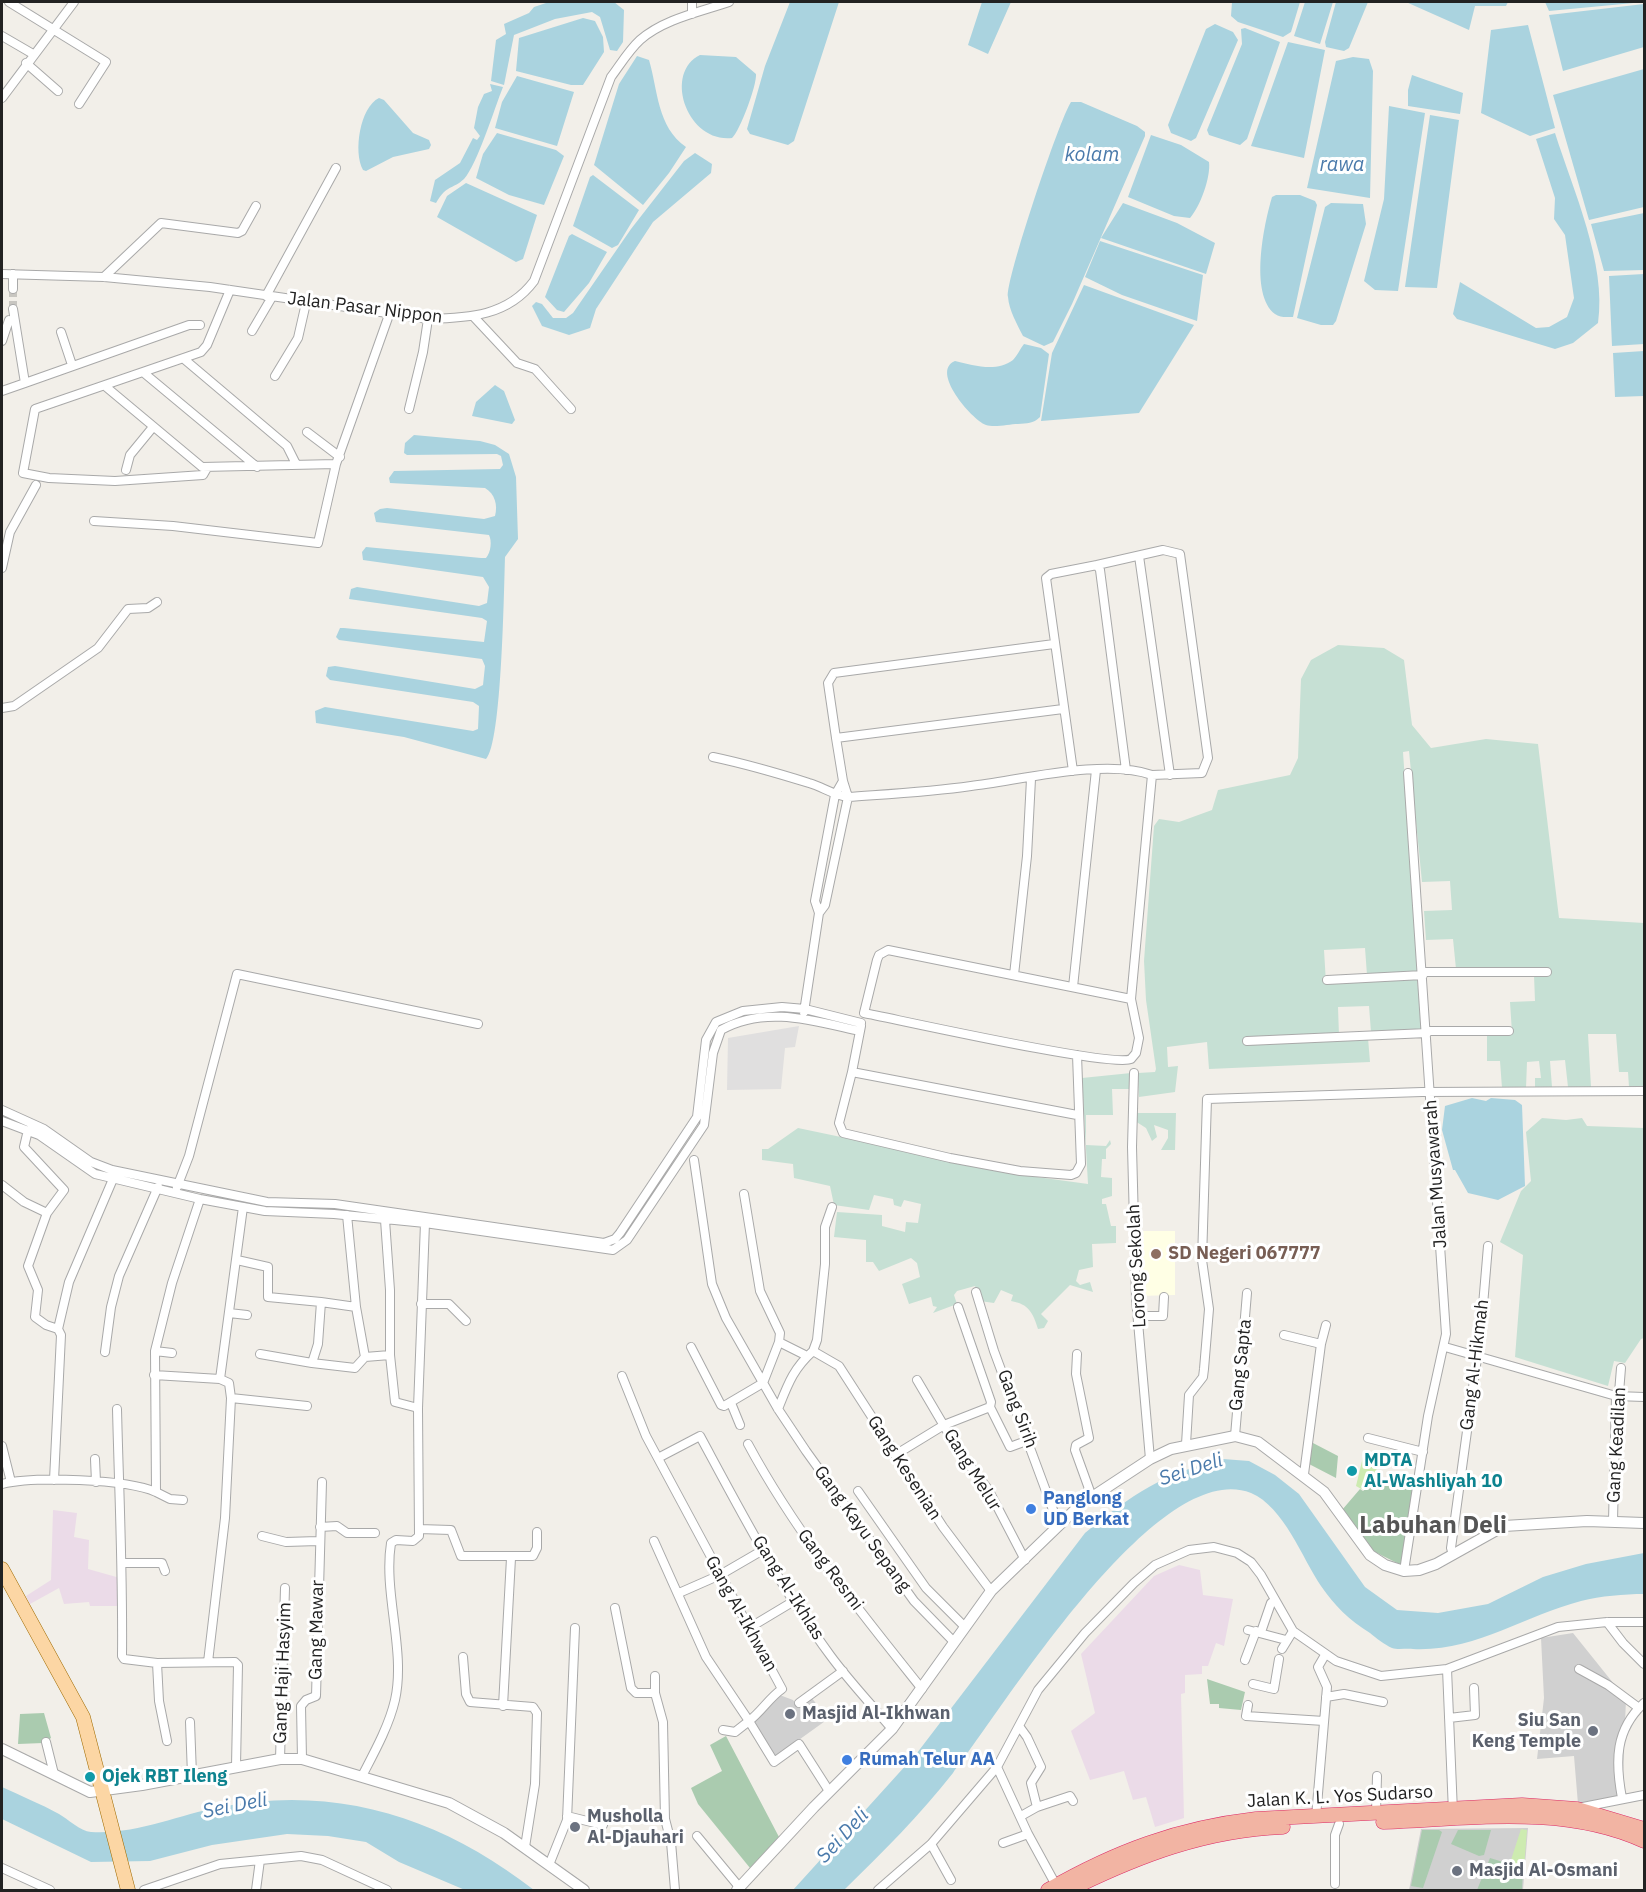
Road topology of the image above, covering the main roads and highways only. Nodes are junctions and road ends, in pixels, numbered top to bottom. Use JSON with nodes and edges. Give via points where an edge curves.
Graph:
{"nodes":[{"id":1,"x":2,"y":1569,"type":"edge"},
{"id":2,"x":1453,"y":1814,"type":"junction"},
{"id":3,"x":1644,"y":1829,"type":"edge"},
{"id":4,"x":1644,"y":1841,"type":"edge"},
{"id":5,"x":1058,"y":1889,"type":"edge"},
{"id":6,"x":128,"y":1890,"type":"edge"}],
"edges":[{"from":1,"to":6,"type":"main road","via":[[83,1717]]},
{"from":2,"to":3,"type":"highway","name":"Jalan K. L. Yos Sudarso","via":[[1522,1805],[1577,1809]]},
{"from":2,"to":4,"type":"highway","name":"Jalan K. L. Yos Sudarso","via":[[1566,1819],[1626,1832]]},
{"from":2,"to":5,"type":"highway","name":"Jalan K. L. Yos Sudarso","via":[[1205,1836]]},
{"from":2,"to":5,"type":"highway","name":"Jalan K. L. Yos Sudarso","via":[[1376,1813],[1218,1823],[1127,1850]]}]}
